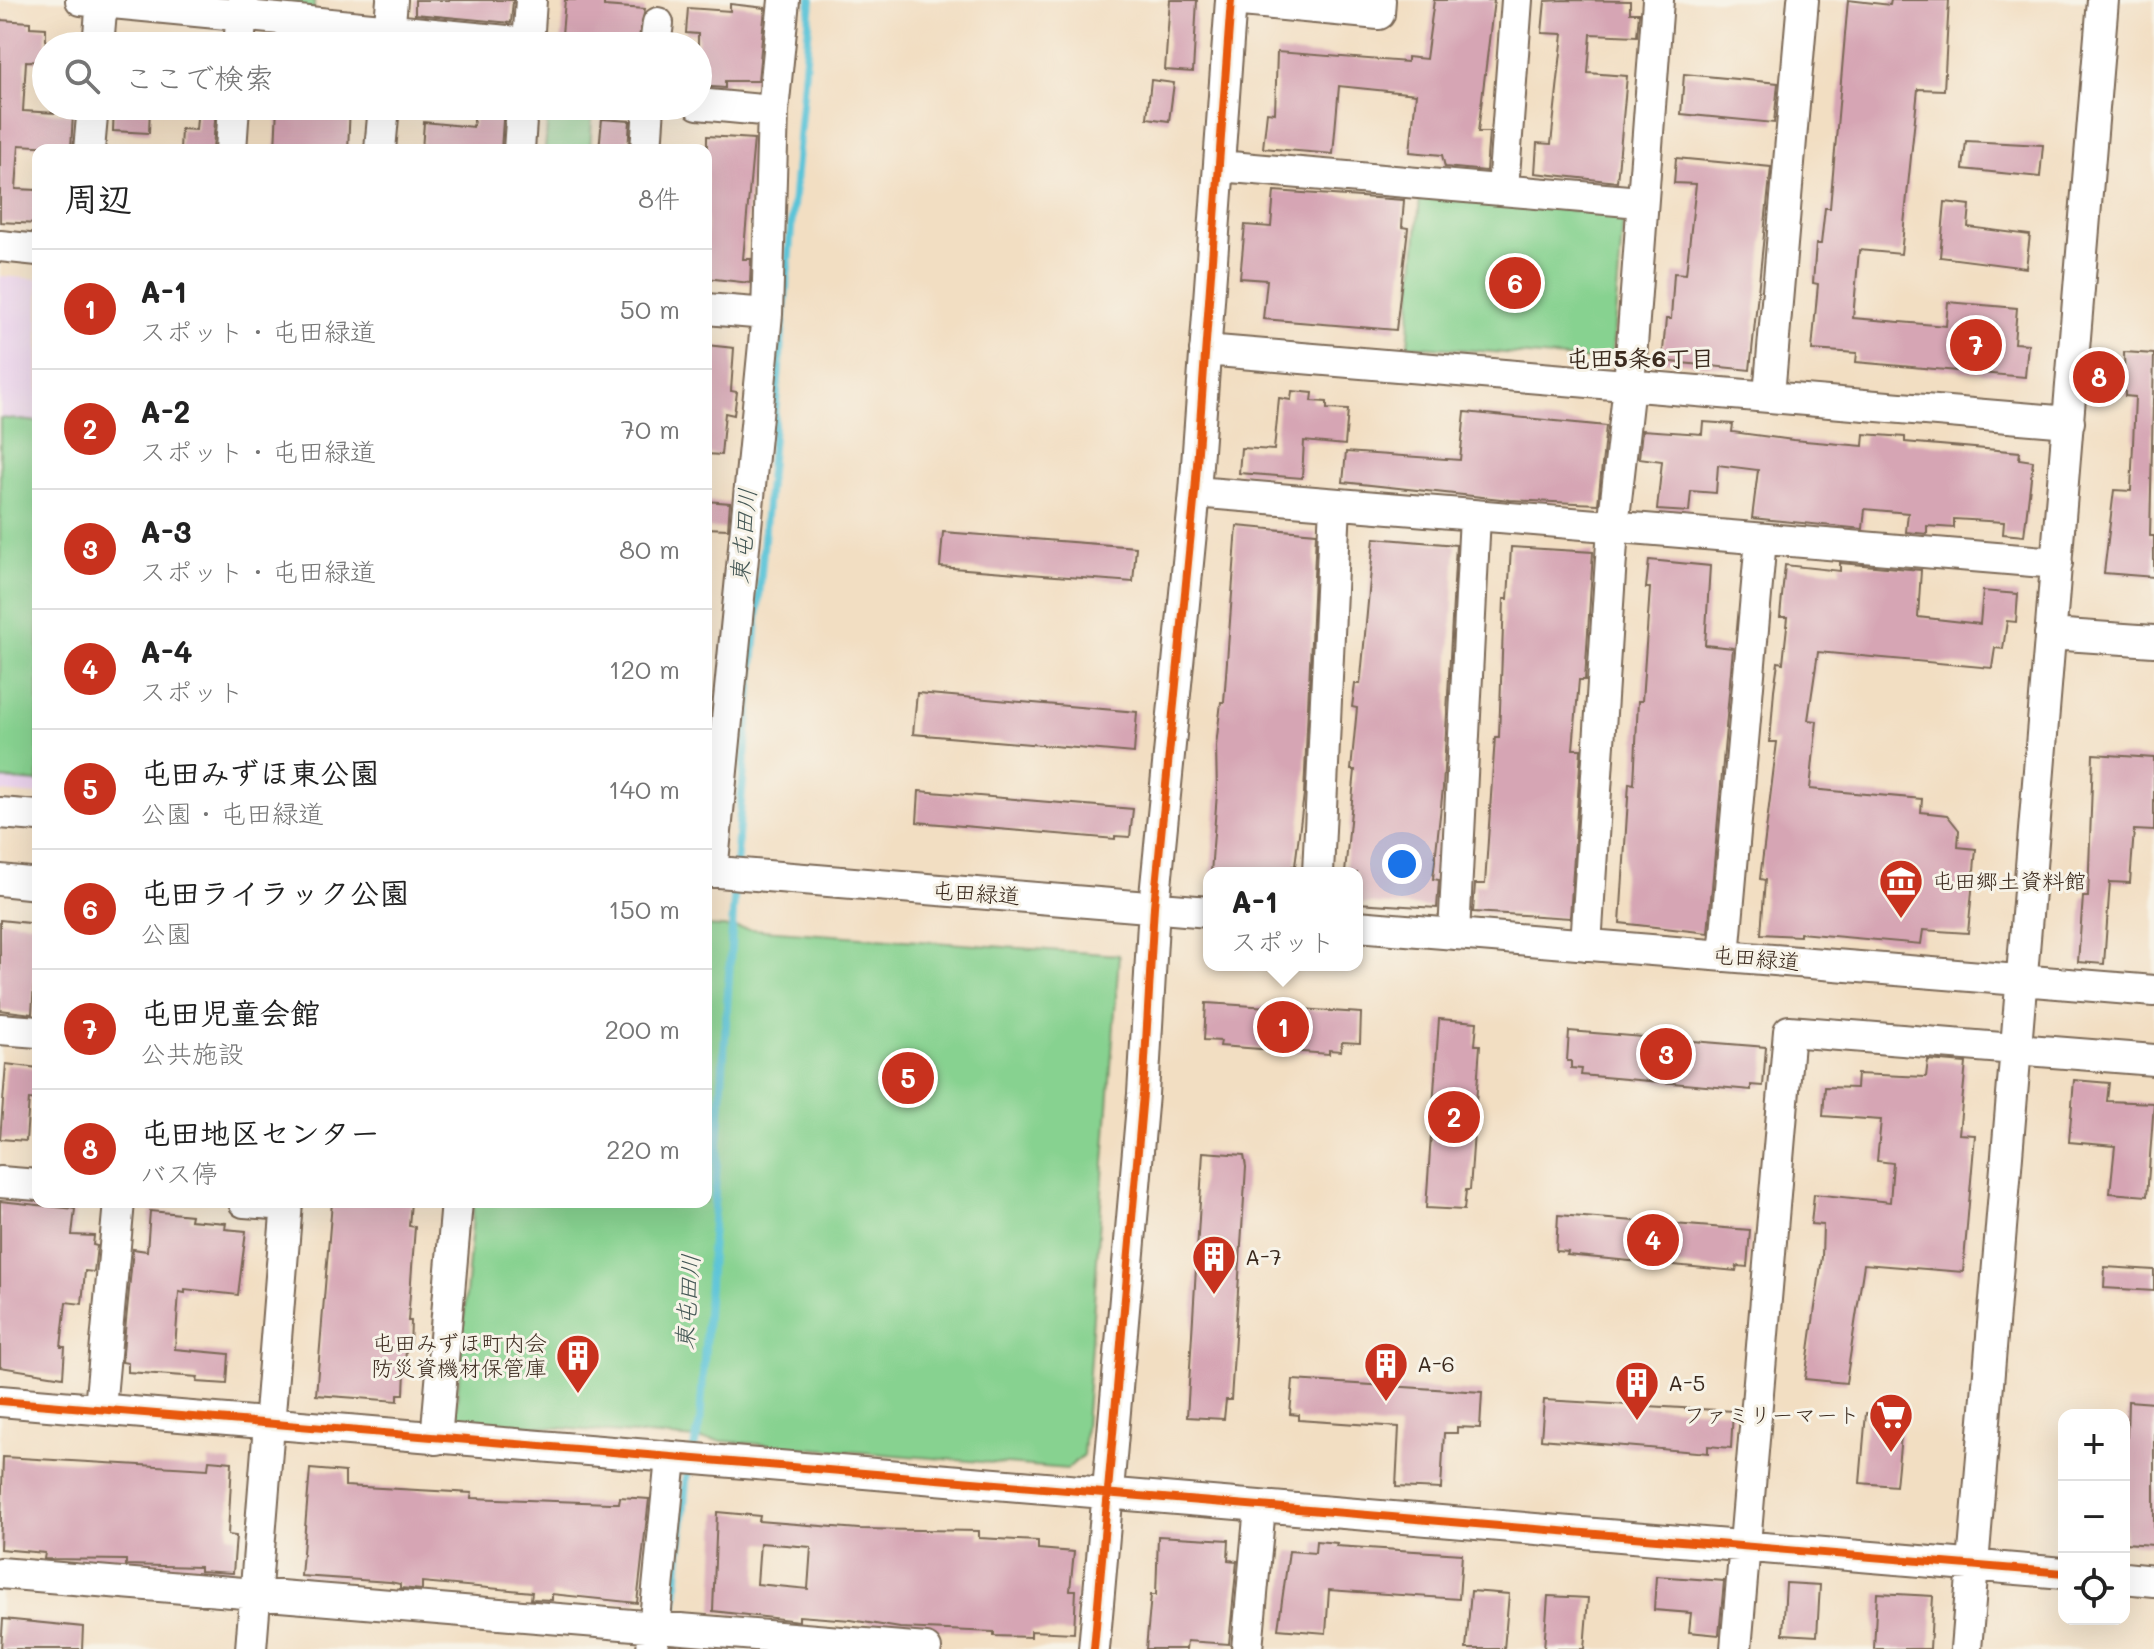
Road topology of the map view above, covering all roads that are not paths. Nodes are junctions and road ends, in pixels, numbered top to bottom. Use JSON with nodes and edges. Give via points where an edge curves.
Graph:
{"nodes":[{"id":1,"x":392,"y":0,"type":"edge"},
{"id":2,"x":531,"y":0,"type":"edge"},
{"id":3,"x":784,"y":0,"type":"edge"},
{"id":4,"x":1231,"y":0,"type":"edge"},
{"id":5,"x":1380,"y":0,"type":"edge"},
{"id":6,"x":1517,"y":0,"type":"edge"},
{"id":7,"x":1658,"y":0,"type":"edge"},
{"id":8,"x":1803,"y":0,"type":"edge"},
{"id":9,"x":2103,"y":0,"type":"edge"},
{"id":10,"x":95,"y":1,"type":"edge"},
{"id":11,"x":241,"y":21,"type":"edge"},
{"id":12,"x":97,"y":32,"type":"edge"},
{"id":13,"x":337,"y":32,"type":"edge"},
{"id":14,"x":389,"y":32,"type":"edge"},
{"id":15,"x":529,"y":32,"type":"edge"},
{"id":16,"x":712,"y":105,"type":"edge"},
{"id":17,"x":773,"y":111,"type":"junction"},
{"id":18,"x":92,"y":120,"type":"edge"},
{"id":19,"x":233,"y":120,"type":"edge"},
{"id":20,"x":383,"y":120,"type":"edge"},
{"id":21,"x":521,"y":120,"type":"edge"},
{"id":22,"x":648,"y":120,"type":"edge"},
{"id":23,"x":90,"y":144,"type":"edge"},
{"id":24,"x":231,"y":144,"type":"edge"},
{"id":25,"x":381,"y":144,"type":"edge"},
{"id":26,"x":519,"y":144,"type":"edge"},
{"id":27,"x":646,"y":144,"type":"edge"},
{"id":28,"x":1219,"y":166,"type":"junction"},
{"id":29,"x":1503,"y":189,"type":"junction"},
{"id":30,"x":1640,"y":202,"type":"junction"},
{"id":31,"x":0,"y":246,"type":"edge"},
{"id":32,"x":32,"y":249,"type":"edge"},
{"id":33,"x":712,"y":309,"type":"edge"},
{"id":34,"x":767,"y":314,"type":"junction"},
{"id":35,"x":1205,"y":350,"type":"junction"},
{"id":36,"x":1629,"y":385,"type":"junction"},
{"id":37,"x":1769,"y":395,"type":"junction"},
{"id":38,"x":2069,"y":422,"type":"junction"},
{"id":39,"x":1195,"y":492,"type":"junction"},
{"id":40,"x":1335,"y":504,"type":"junction"},
{"id":41,"x":1475,"y":516,"type":"junction"},
{"id":42,"x":1613,"y":527,"type":"junction"},
{"id":43,"x":1761,"y":539,"type":"junction"},
{"id":44,"x":2057,"y":563,"type":"junction"},
{"id":45,"x":2050,"y":634,"type":"junction"},
{"id":46,"x":2154,"y":641,"type":"edge"},
{"id":47,"x":0,"y":813,"type":"edge"},
{"id":48,"x":32,"y":816,"type":"edge"},
{"id":49,"x":1318,"y":867,"type":"edge"},
{"id":50,"x":722,"y":873,"type":"edge"},
{"id":51,"x":0,"y":880,"type":"edge"},
{"id":52,"x":32,"y":883,"type":"edge"},
{"id":53,"x":1154,"y":906,"type":"junction"},
{"id":54,"x":1203,"y":911,"type":"edge"},
{"id":55,"x":1363,"y":926,"type":"edge"},
{"id":56,"x":1454,"y":934,"type":"junction"},
{"id":57,"x":1586,"y":945,"type":"junction"},
{"id":58,"x":1724,"y":956,"type":"junction"},
{"id":59,"x":2019,"y":981,"type":"junction"},
{"id":60,"x":2154,"y":991,"type":"edge"},
{"id":61,"x":0,"y":1029,"type":"edge"},
{"id":62,"x":32,"y":1032,"type":"edge"},
{"id":63,"x":2014,"y":1048,"type":"junction"},
{"id":64,"x":2154,"y":1060,"type":"edge"},
{"id":65,"x":0,"y":1182,"type":"edge"},
{"id":66,"x":32,"y":1185,"type":"edge"},
{"id":67,"x":118,"y":1208,"type":"edge"},
{"id":68,"x":287,"y":1208,"type":"edge"},
{"id":69,"x":456,"y":1208,"type":"edge"},
{"id":70,"x":0,"y":1401,"type":"edge"},
{"id":71,"x":100,"y":1408,"type":"junction"},
{"id":72,"x":269,"y":1425,"type":"junction"},
{"id":73,"x":436,"y":1439,"type":"junction"},
{"id":74,"x":688,"y":1460,"type":"junction"},
{"id":75,"x":1108,"y":1493,"type":"junction"},
{"id":76,"x":1260,"y":1507,"type":"junction"},
{"id":77,"x":1743,"y":1546,"type":"junction"},
{"id":78,"x":1972,"y":1565,"type":"junction"},
{"id":79,"x":2058,"y":1572,"type":"edge"},
{"id":80,"x":0,"y":1573,"type":"edge"},
{"id":81,"x":2130,"y":1579,"type":"edge"},
{"id":82,"x":2154,"y":1581,"type":"edge"},
{"id":83,"x":255,"y":1594,"type":"junction"},
{"id":84,"x":668,"y":1634,"type":"edge"},
{"id":85,"x":251,"y":1649,"type":"edge"},
{"id":86,"x":926,"y":1649,"type":"edge"},
{"id":87,"x":1094,"y":1649,"type":"edge"},
{"id":88,"x":1247,"y":1649,"type":"edge"},
{"id":89,"x":1736,"y":1649,"type":"edge"},
{"id":90,"x":1966,"y":1649,"type":"edge"}],
"edges":[{"from":1,"to":14,"type":"street"},
{"from":2,"to":15,"type":"street"},
{"from":3,"to":17,"type":"street"},
{"from":4,"to":5,"type":"street","via":[[1379,14]]},
{"from":4,"to":28,"type":"street"},
{"from":6,"to":29,"type":"street"},
{"from":7,"to":30,"type":"street"},
{"from":8,"to":37,"type":"street"},
{"from":9,"to":38,"type":"street"},
{"from":10,"to":11,"type":"street"},
{"from":10,"to":12,"type":"street"},
{"from":11,"to":13,"type":"street"},
{"from":16,"to":17,"type":"street"},
{"from":17,"to":34,"type":"street"},
{"from":18,"to":23,"type":"street"},
{"from":19,"to":24,"type":"street"},
{"from":20,"to":25,"type":"street"},
{"from":21,"to":26,"type":"street"},
{"from":22,"to":27,"type":"street"},
{"from":28,"to":29,"type":"street"},
{"from":28,"to":35,"type":"street"},
{"from":29,"to":30,"type":"street"},
{"from":30,"to":36,"type":"street"},
{"from":31,"to":32,"type":"street"},
{"from":33,"to":34,"type":"street"},
{"from":34,"to":50,"type":"street"},
{"from":35,"to":36,"type":"street"},
{"from":35,"to":39,"type":"street"},
{"from":36,"to":37,"type":"street"},
{"from":36,"to":42,"type":"street"},
{"from":37,"to":38,"type":"street"},
{"from":38,"to":44,"type":"street"},
{"from":39,"to":40,"type":"street"},
{"from":39,"to":53,"type":"street"},
{"from":40,"to":41,"type":"street"},
{"from":40,"to":49,"type":"street"},
{"from":41,"to":42,"type":"street"},
{"from":41,"to":56,"type":"street"},
{"from":42,"to":43,"type":"street"},
{"from":42,"to":57,"type":"street"},
{"from":43,"to":44,"type":"street"},
{"from":43,"to":58,"type":"street"},
{"from":44,"to":45,"type":"street"},
{"from":45,"to":46,"type":"street"},
{"from":45,"to":59,"type":"street"},
{"from":47,"to":48,"type":"street"},
{"from":50,"to":53,"type":"street","name":"屯田緑道"},
{"from":51,"to":52,"type":"street"},
{"from":53,"to":54,"type":"street","name":"屯田緑道"},
{"from":53,"to":75,"type":"street"},
{"from":55,"to":56,"type":"street","name":"屯田緑道"},
{"from":56,"to":57,"type":"street","name":"屯田緑道"},
{"from":57,"to":58,"type":"street","name":"屯田緑道"},
{"from":58,"to":59,"type":"street","name":"屯田緑道"},
{"from":59,"to":60,"type":"street","name":"屯田緑道"},
{"from":59,"to":63,"type":"street"},
{"from":61,"to":62,"type":"street"},
{"from":63,"to":64,"type":"street"},
{"from":63,"to":77,"type":"street","via":[[1789,1031]]},
{"from":63,"to":78,"type":"street"},
{"from":65,"to":66,"type":"street"},
{"from":67,"to":71,"type":"street"},
{"from":68,"to":72,"type":"street"},
{"from":69,"to":73,"type":"street"},
{"from":70,"to":71,"type":"street"},
{"from":71,"to":72,"type":"street"},
{"from":72,"to":73,"type":"street"},
{"from":72,"to":83,"type":"street"},
{"from":73,"to":74,"type":"street"},
{"from":74,"to":75,"type":"street"},
{"from":74,"to":84,"type":"street"},
{"from":75,"to":76,"type":"street"},
{"from":75,"to":87,"type":"street"},
{"from":76,"to":77,"type":"street"},
{"from":76,"to":88,"type":"street"},
{"from":77,"to":78,"type":"street"},
{"from":77,"to":89,"type":"street"},
{"from":78,"to":79,"type":"street"},
{"from":78,"to":90,"type":"street"},
{"from":80,"to":83,"type":"street"},
{"from":81,"to":82,"type":"street"},
{"from":83,"to":84,"type":"street"},
{"from":83,"to":85,"type":"street"},
{"from":84,"to":86,"type":"street"}]}
